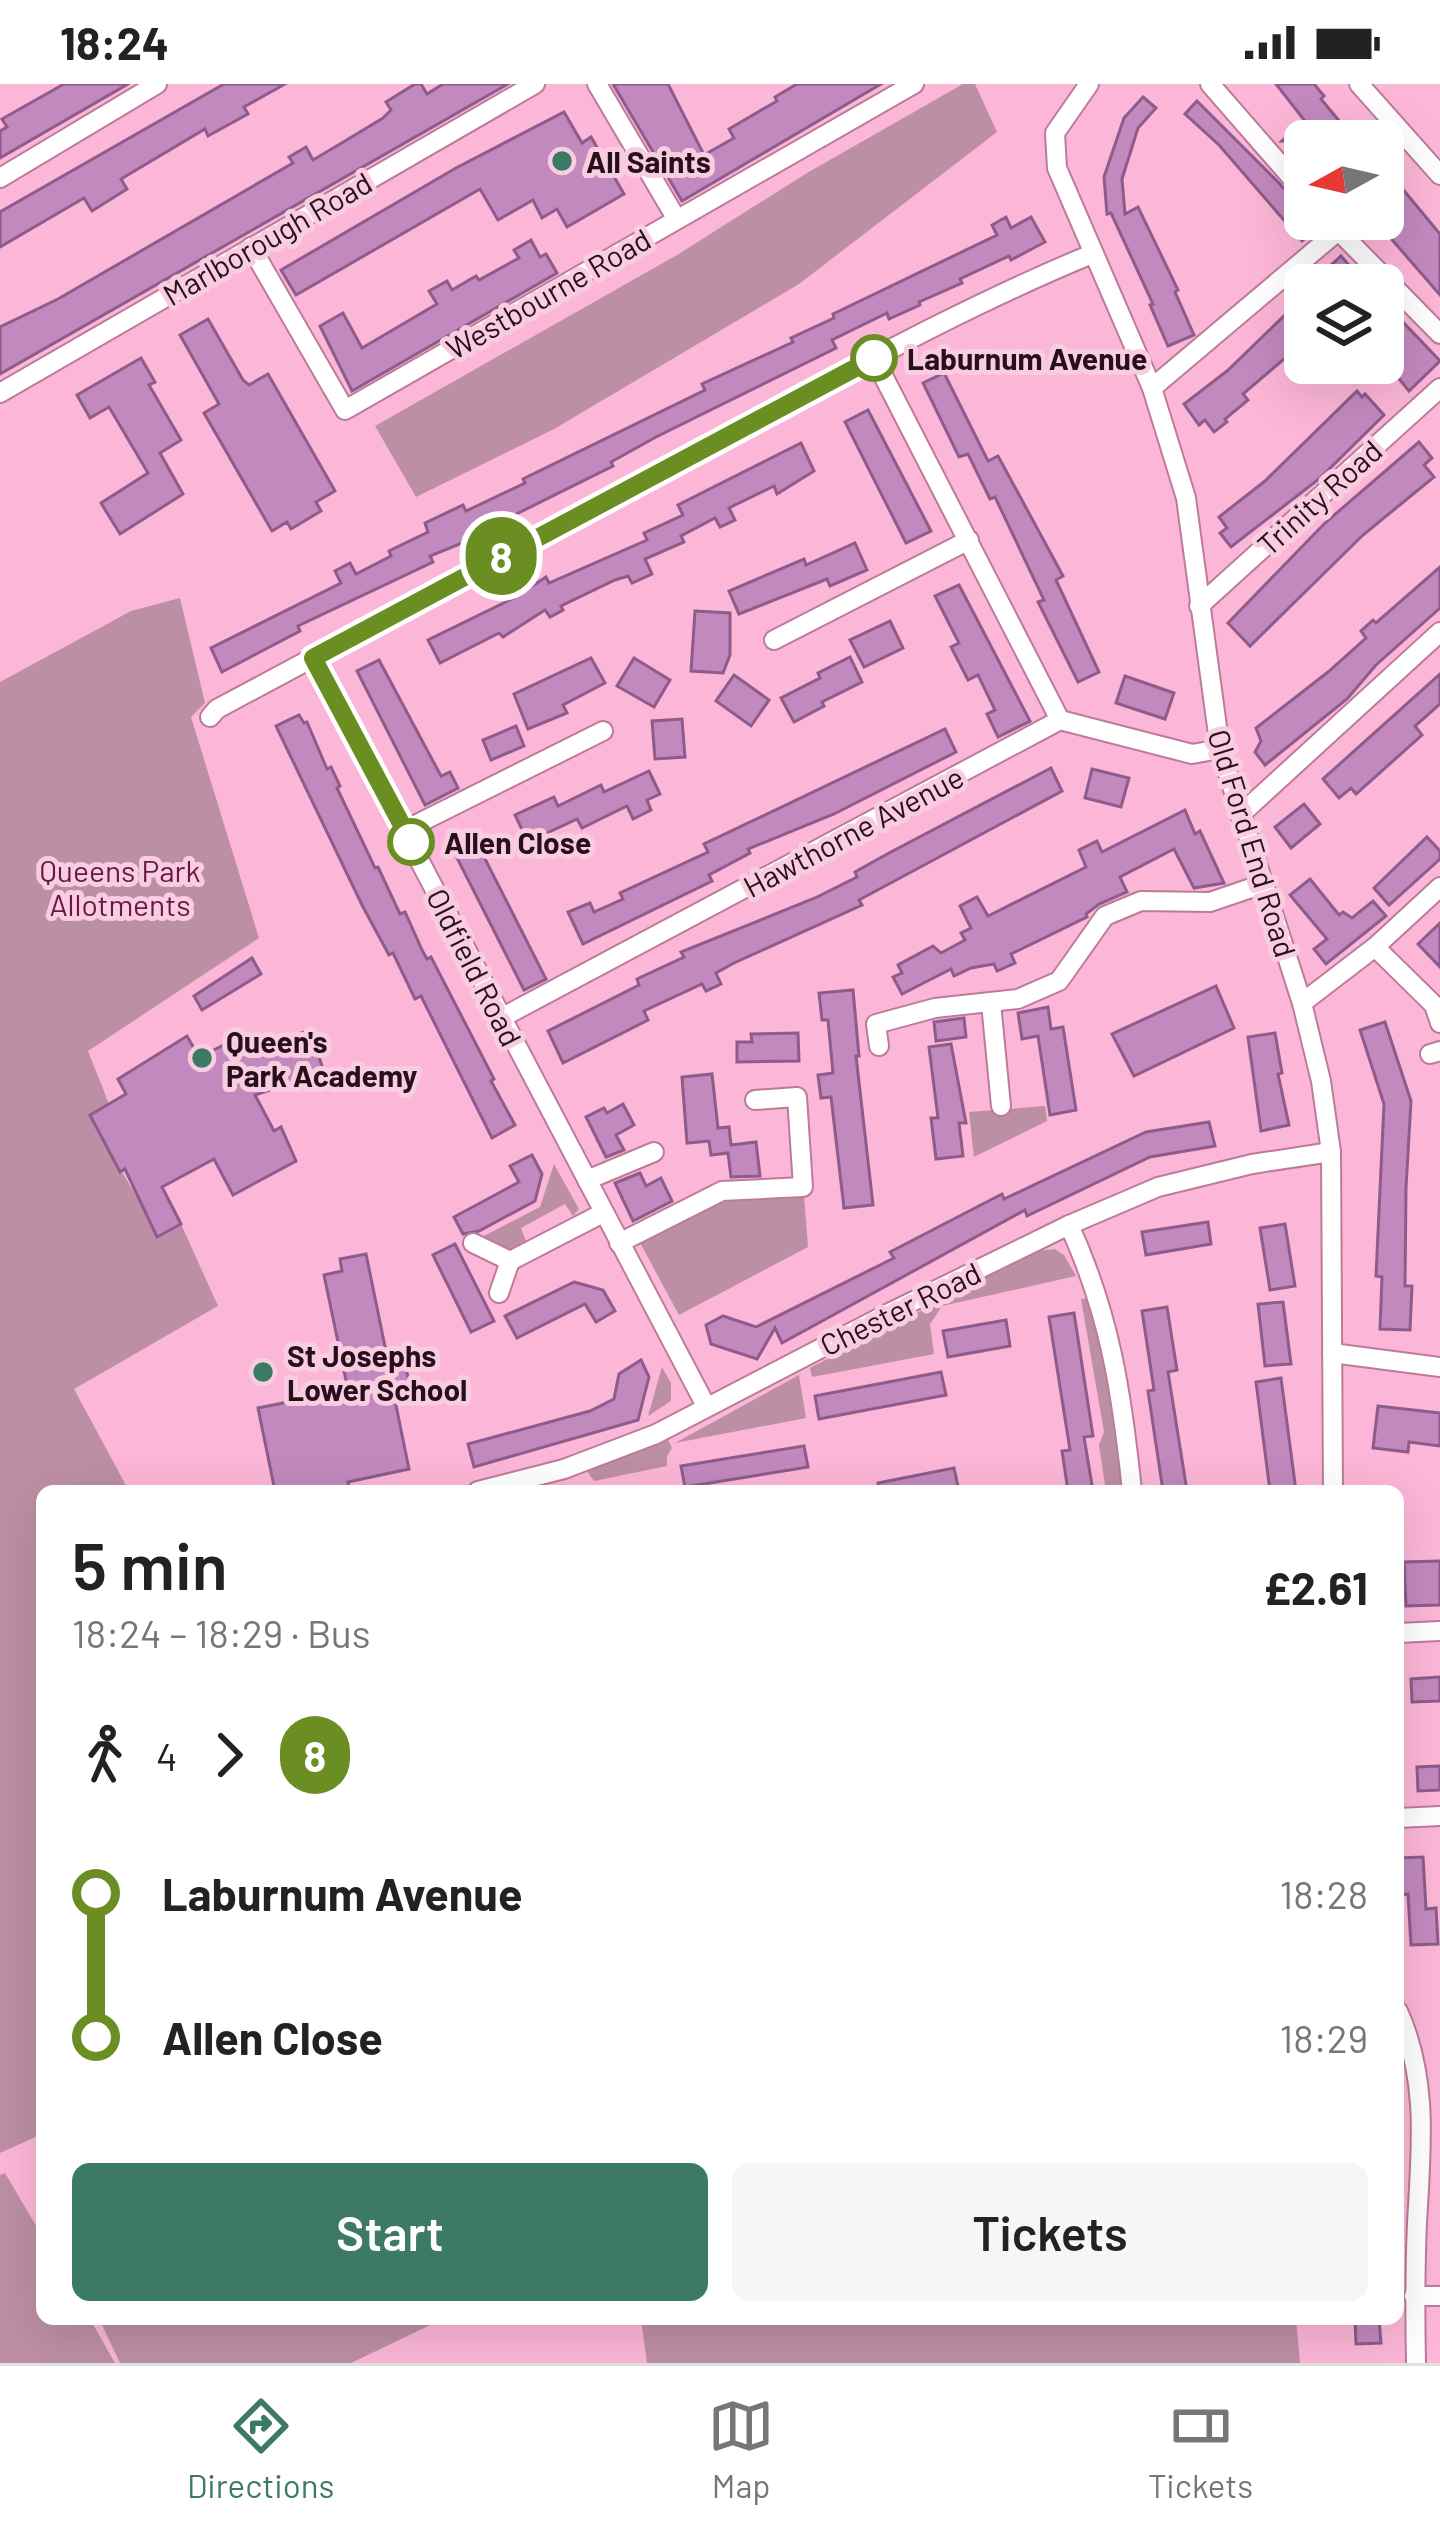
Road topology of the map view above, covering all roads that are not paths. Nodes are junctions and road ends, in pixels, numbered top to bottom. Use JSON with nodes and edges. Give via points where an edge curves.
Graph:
{"nodes":[{"id":1,"x":157,"y":84,"type":"edge"},
{"id":2,"x":535,"y":84,"type":"edge"},
{"id":3,"x":597,"y":84,"type":"edge"},
{"id":4,"x":914,"y":84,"type":"edge"},
{"id":5,"x":1089,"y":84,"type":"edge"},
{"id":6,"x":1210,"y":84,"type":"edge"},
{"id":7,"x":1359,"y":84,"type":"edge"},
{"id":8,"x":1284,"y":169,"type":"edge"},
{"id":9,"x":1440,"y":175,"type":"edge"},
{"id":10,"x":0,"y":178,"type":"edge"},
{"id":11,"x":676,"y":218,"type":"junction"},
{"id":12,"x":1316,"y":240,"type":"edge"},
{"id":13,"x":1348,"y":240,"type":"edge"},
{"id":14,"x":251,"y":247,"type":"junction"},
{"id":15,"x":1092,"y":254,"type":"junction"},
{"id":16,"x":1440,"y":334,"type":"edge"},
{"id":17,"x":874,"y":358,"type":"junction"},
{"id":18,"x":1152,"y":388,"type":"junction"},
{"id":19,"x":1440,"y":388,"type":"edge"},
{"id":20,"x":0,"y":393,"type":"edge"},
{"id":21,"x":969,"y":540,"type":"junction"},
{"id":22,"x":1198,"y":606,"type":"junction"},
{"id":23,"x":1440,"y":632,"type":"edge"},
{"id":24,"x":774,"y":640,"type":"dead end"},
{"id":25,"x":313,"y":658,"type":"junction"},
{"id":26,"x":210,"y":717,"type":"dead end"},
{"id":27,"x":1060,"y":720,"type":"junction"},
{"id":28,"x":603,"y":731,"type":"dead end"},
{"id":29,"x":1220,"y":748,"type":"junction"},
{"id":30,"x":1240,"y":815,"type":"junction"},
{"id":31,"x":405,"y":830,"type":"junction"},
{"id":32,"x":1263,"y":884,"type":"junction"},
{"id":33,"x":1440,"y":887,"type":"edge"},
{"id":34,"x":1375,"y":947,"type":"junction"},
{"id":35,"x":991,"y":1003,"type":"junction"},
{"id":36,"x":1302,"y":1004,"type":"junction"},
{"id":37,"x":501,"y":1018,"type":"junction"},
{"id":38,"x":1440,"y":1023,"type":"edge"},
{"id":39,"x":879,"y":1046,"type":"dead end"},
{"id":40,"x":755,"y":1100,"type":"dead end"},
{"id":41,"x":1000,"y":1106,"type":"dead end"},
{"id":42,"x":654,"y":1152,"type":"dead end"},
{"id":43,"x":1331,"y":1152,"type":"junction"},
{"id":44,"x":587,"y":1180,"type":"junction"},
{"id":45,"x":604,"y":1214,"type":"junction"},
{"id":46,"x":1069,"y":1225,"type":"junction"},
{"id":47,"x":473,"y":1243,"type":"dead end"},
{"id":48,"x":619,"y":1244,"type":"junction"},
{"id":49,"x":510,"y":1261,"type":"junction"},
{"id":50,"x":500,"y":1293,"type":"dead end"},
{"id":51,"x":1332,"y":1353,"type":"junction"},
{"id":52,"x":1440,"y":1367,"type":"edge"},
{"id":53,"x":706,"y":1406,"type":"junction"},
{"id":54,"x":564,"y":1469,"type":"junction"},
{"id":55,"x":501,"y":1485,"type":"edge"},
{"id":56,"x":568,"y":1485,"type":"edge"},
{"id":57,"x":1131,"y":1485,"type":"edge"},
{"id":58,"x":1333,"y":1485,"type":"edge"},
{"id":59,"x":1440,"y":1631,"type":"edge"},
{"id":60,"x":1404,"y":1633,"type":"edge"},
{"id":61,"x":1440,"y":1816,"type":"edge"},
{"id":62,"x":1404,"y":1818,"type":"edge"},
{"id":63,"x":1404,"y":2028,"type":"edge"},
{"id":64,"x":1414,"y":2296,"type":"junction"},
{"id":65,"x":1440,"y":2296,"type":"edge"},
{"id":66,"x":1416,"y":2363,"type":"edge"}],
"edges":[{"from":1,"to":10,"type":"street"},
{"from":2,"to":14,"type":"street","name":"Marlborough Road"},
{"from":3,"to":11,"type":"street"},
{"from":4,"to":11,"type":"street","name":"Westbourne Road"},
{"from":5,"to":15,"type":"street","name":"Old Ford End Road","via":[[1059,122],[1055,153]]},
{"from":6,"to":8,"type":"street"},
{"from":7,"to":9,"type":"street"},
{"from":11,"to":14,"type":"street","name":"Westbourne Road","via":[[345,410]]},
{"from":12,"to":18,"type":"street"},
{"from":13,"to":16,"type":"street"},
{"from":14,"to":20,"type":"street","name":"Marlborough Road"},
{"from":15,"to":17,"type":"street"},
{"from":15,"to":18,"type":"street","name":"Old Ford End Road"},
{"from":17,"to":21,"type":"street"},
{"from":17,"to":25,"type":"street"},
{"from":18,"to":22,"type":"street","name":"Old Ford End Road","via":[[1186,497]]},
{"from":19,"to":22,"type":"street","name":"Trinity Road"},
{"from":21,"to":24,"type":"street"},
{"from":21,"to":27,"type":"street"},
{"from":22,"to":29,"type":"street","name":"Old Ford End Road"},
{"from":23,"to":30,"type":"street"},
{"from":25,"to":26,"type":"street"},
{"from":25,"to":31,"type":"street","name":"Oldfield Road"},
{"from":27,"to":29,"type":"street","via":[[1192,754]]},
{"from":27,"to":37,"type":"street","name":"Hawthorne Avenue"},
{"from":28,"to":31,"type":"street"},
{"from":29,"to":30,"type":"street","name":"Old Ford End Road"},
{"from":30,"to":32,"type":"street","name":"Old Ford End Road"},
{"from":31,"to":37,"type":"street","name":"Oldfield Road"},
{"from":32,"to":35,"type":"street","via":[[1210,902],[1141,901],[1105,916],[1059,981]]},
{"from":32,"to":36,"type":"street","name":"Old Ford End Road"},
{"from":33,"to":34,"type":"street"},
{"from":34,"to":36,"type":"street"},
{"from":34,"to":38,"type":"street","via":[[1434,1005]]},
{"from":35,"to":39,"type":"street","via":[[877,1024]]},
{"from":35,"to":41,"type":"street"},
{"from":36,"to":43,"type":"street","name":"Old Ford End Road"},
{"from":37,"to":44,"type":"street","name":"Oldfield Road"},
{"from":40,"to":48,"type":"street","via":[[797,1097],[803,1187],[722,1192]]},
{"from":42,"to":44,"type":"street"},
{"from":43,"to":46,"type":"street","name":"Chester Road","via":[[1158,1187]]},
{"from":43,"to":51,"type":"street","name":"Old Ford End Road"},
{"from":44,"to":45,"type":"street","name":"Oldfield Road"},
{"from":45,"to":48,"type":"street","name":"Oldfield Road"},
{"from":45,"to":49,"type":"street"},
{"from":46,"to":53,"type":"street","name":"Chester Road"},
{"from":46,"to":57,"type":"street","via":[[1106,1319]]},
{"from":47,"to":49,"type":"street"},
{"from":48,"to":53,"type":"street","name":"Oldfield Road"},
{"from":49,"to":50,"type":"street"},
{"from":51,"to":52,"type":"street"},
{"from":51,"to":58,"type":"street","name":"Old Ford End Road"},
{"from":53,"to":54,"type":"street","name":"Chester Road"},
{"from":54,"to":55,"type":"street","name":"Chester Road"},
{"from":54,"to":56,"type":"street"},
{"from":59,"to":60,"type":"street"},
{"from":61,"to":62,"type":"street"},
{"from":63,"to":64,"type":"street","via":[[1423,2107]]},
{"from":64,"to":65,"type":"street"},
{"from":64,"to":66,"type":"street"}]}
